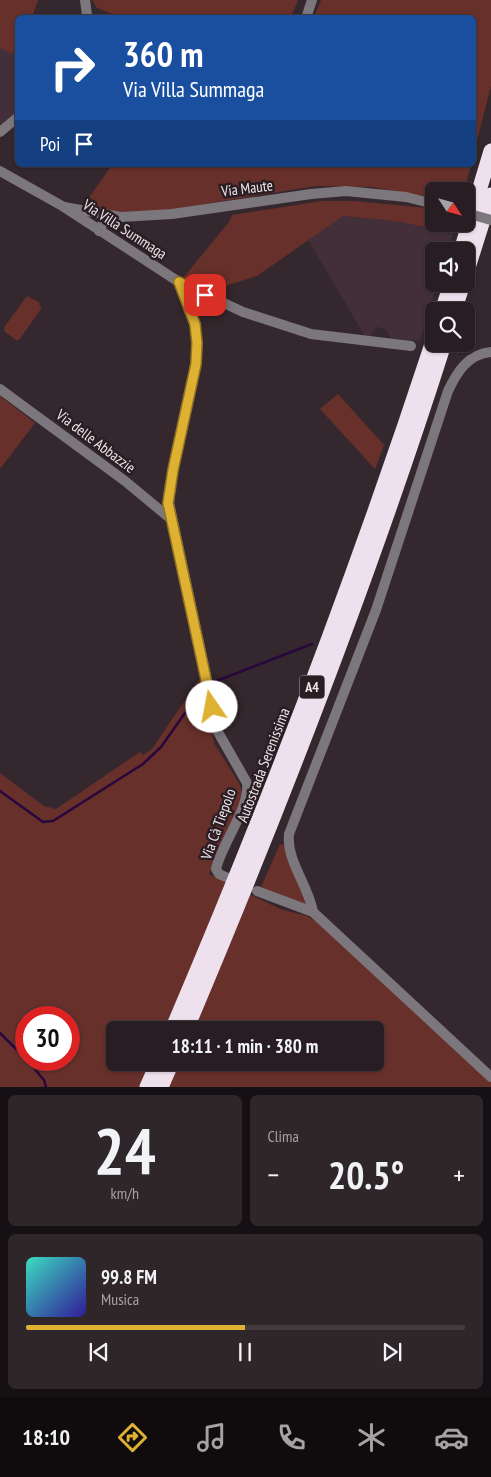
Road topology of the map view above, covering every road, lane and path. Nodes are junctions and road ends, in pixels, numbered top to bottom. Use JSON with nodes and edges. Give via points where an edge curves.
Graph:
{"nodes":[{"id":1,"x":85,"y":0,"type":"edge"},
{"id":2,"x":312,"y":0,"type":"edge"},
{"id":3,"x":87,"y":15,"type":"edge"},
{"id":4,"x":307,"y":15,"type":"edge"},
{"id":5,"x":15,"y":120,"type":"edge"},
{"id":6,"x":0,"y":132,"type":"edge"},
{"id":7,"x":491,"y":151,"type":"edge"},
{"id":8,"x":0,"y":171,"type":"edge"},
{"id":9,"x":491,"y":196,"type":"edge"},
{"id":10,"x":425,"y":202,"type":"edge"},
{"id":11,"x":64,"y":207,"type":"junction"},
{"id":12,"x":107,"y":215,"type":"junction"},
{"id":13,"x":475,"y":216,"type":"edge"},
{"id":14,"x":491,"y":220,"type":"edge"},
{"id":15,"x":99,"y":231,"type":"junction"},
{"id":16,"x":464,"y":242,"type":"edge"},
{"id":17,"x":475,"y":246,"type":"edge"},
{"id":18,"x":179,"y":282,"type":"junction"},
{"id":19,"x":411,"y":346,"type":"dead end"},
{"id":20,"x":429,"y":352,"type":"edge"},
{"id":21,"x":442,"y":352,"type":"edge"},
{"id":22,"x":491,"y":352,"type":"edge"},
{"id":23,"x":0,"y":389,"type":"edge"},
{"id":24,"x":173,"y":520,"type":"junction"},
{"id":25,"x":228,"y":878,"type":"dead end"},
{"id":26,"x":257,"y":891,"type":"dead end"},
{"id":27,"x":313,"y":912,"type":"junction"},
{"id":28,"x":176,"y":1021,"type":"edge"},
{"id":29,"x":190,"y":1021,"type":"edge"},
{"id":30,"x":154,"y":1071,"type":"edge"},
{"id":31,"x":168,"y":1071,"type":"edge"},
{"id":32,"x":491,"y":1077,"type":"edge"},
{"id":33,"x":147,"y":1087,"type":"edge"},
{"id":34,"x":161,"y":1087,"type":"edge"}],
"edges":[{"from":1,"to":3,"type":"street"},
{"from":2,"to":4,"type":"street"},
{"from":5,"to":6,"type":"street"},
{"from":7,"to":16,"type":"highway"},
{"from":8,"to":11,"type":"street","name":"Via Villa Summaga"},
{"from":9,"to":17,"type":"highway"},
{"from":10,"to":12,"type":"street","name":"Via Maute","via":[[346,191],[146,217]]},
{"from":11,"to":12,"type":"street","name":"Via Maute"},
{"from":11,"to":15,"type":"street","name":"Via Villa Summaga"},
{"from":12,"to":15,"type":"street"},
{"from":13,"to":14,"type":"street","bridge":true},
{"from":15,"to":18,"type":"street","name":"Via Villa Summaga"},
{"from":18,"to":19,"type":"street","name":"Via Villa Summaga","via":[[242,312],[312,334]]},
{"from":18,"to":24,"type":"street","name":"Via Cà Tiepolo","via":[[195,324],[197,343],[196,364],[169,491],[168,503]]},
{"from":20,"to":28,"type":"highway","name":"Autostrada Serenissima","number":"A4","via":[[321,663],[242,867]]},
{"from":21,"to":29,"type":"highway","name":"Autostrada Serenissima","number":"A4","via":[[415,437],[335,662],[254,869]]},
{"from":22,"to":27,"type":"street","via":[[474,357],[463,365],[448,391],[376,610],[289,834],[288,845],[311,898]]},
{"from":23,"to":24,"type":"street","name":"Via delle Abbazzie"},
{"from":24,"to":25,"type":"street","name":"Via Cà Tiepolo","via":[[218,732],[248,789],[216,869]]},
{"from":26,"to":27,"type":"street"},
{"from":27,"to":32,"type":"street"},
{"from":30,"to":33,"type":"highway"},
{"from":31,"to":34,"type":"highway"}]}
